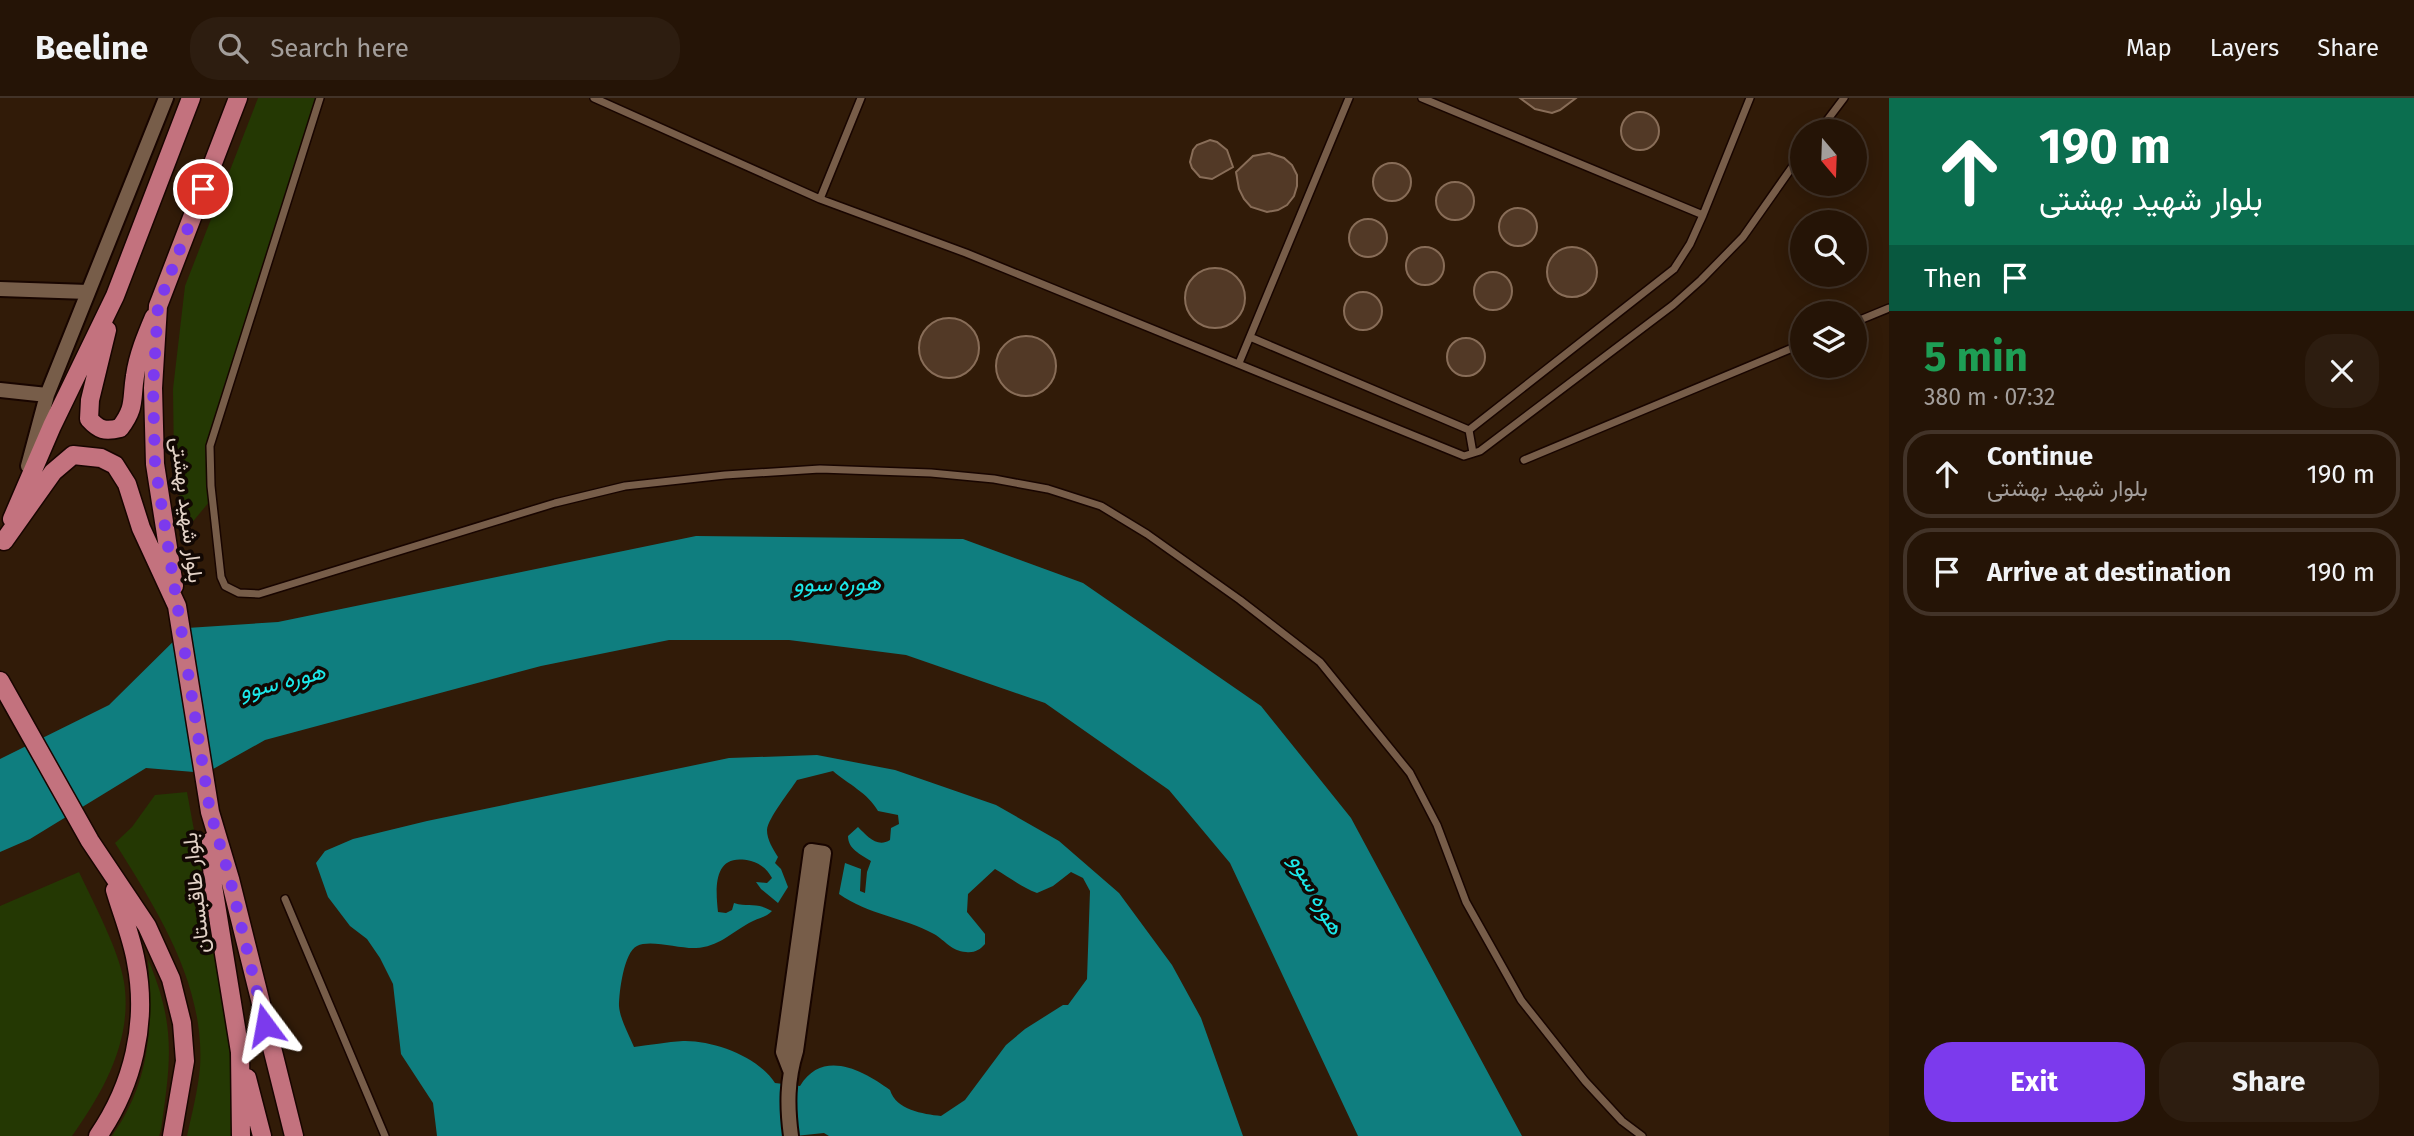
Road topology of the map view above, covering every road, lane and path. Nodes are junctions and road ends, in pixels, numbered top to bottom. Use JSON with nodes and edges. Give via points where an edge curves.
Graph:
{"nodes":[{"id":1,"x":166,"y":98,"type":"edge"},
{"id":2,"x":191,"y":98,"type":"edge"},
{"id":3,"x":238,"y":98,"type":"edge"},
{"id":4,"x":320,"y":98,"type":"edge"},
{"id":5,"x":594,"y":98,"type":"edge"},
{"id":6,"x":861,"y":98,"type":"edge"},
{"id":7,"x":1349,"y":98,"type":"edge"},
{"id":8,"x":1422,"y":98,"type":"edge"},
{"id":9,"x":1751,"y":98,"type":"edge"},
{"id":10,"x":1844,"y":98,"type":"edge"},
{"id":11,"x":1828,"y":119,"type":"edge"},
{"id":12,"x":1790,"y":170,"type":"edge"},
{"id":13,"x":820,"y":198,"type":"junction"},
{"id":14,"x":1703,"y":215,"type":"junction"},
{"id":15,"x":0,"y":289,"type":"edge"},
{"id":16,"x":88,"y":292,"type":"junction"},
{"id":17,"x":115,"y":296,"type":"junction"},
{"id":18,"x":158,"y":306,"type":"junction"},
{"id":19,"x":1889,"y":308,"type":"edge"},
{"id":20,"x":1867,"y":317,"type":"edge"},
{"id":21,"x":1250,"y":337,"type":"junction"},
{"id":22,"x":1790,"y":349,"type":"edge"},
{"id":23,"x":1239,"y":363,"type":"junction"},
{"id":24,"x":0,"y":390,"type":"edge"},
{"id":25,"x":47,"y":395,"type":"junction"},
{"id":26,"x":1469,"y":430,"type":"junction"},
{"id":27,"x":1473,"y":453,"type":"junction"},
{"id":28,"x":1524,"y":460,"type":"dead end"},
{"id":29,"x":21,"y":494,"type":"junction"},
{"id":30,"x":2,"y":546,"type":"edge"},
{"id":31,"x":177,"y":606,"type":"junction"},
{"id":32,"x":0,"y":681,"type":"edge"},
{"id":33,"x":210,"y":811,"type":"junction"},
{"id":34,"x":110,"y":873,"type":"junction"},
{"id":35,"x":285,"y":899,"type":"dead end"},
{"id":36,"x":240,"y":1052,"type":"junction"},
{"id":37,"x":790,"y":1070,"type":"junction"},
{"id":38,"x":99,"y":1136,"type":"edge"},
{"id":39,"x":172,"y":1136,"type":"edge"},
{"id":40,"x":241,"y":1136,"type":"edge"},
{"id":41,"x":262,"y":1136,"type":"edge"},
{"id":42,"x":294,"y":1136,"type":"edge"},
{"id":43,"x":385,"y":1136,"type":"edge"},
{"id":44,"x":791,"y":1136,"type":"edge"},
{"id":45,"x":1642,"y":1136,"type":"edge"}],
"edges":[{"from":1,"to":16,"type":"street"},
{"from":2,"to":17,"type":"main road"},
{"from":3,"to":18,"type":"main road","name":"بلوار شهید بهشتی"},
{"from":4,"to":45,"type":"lane","via":[[211,446],[212,499],[220,577],[225,586],[239,593],[258,594],[555,503],[625,486],[725,475],[820,469],[931,473],[1048,489],[1101,506],[1240,600],[1320,662],[1410,773],[1437,825],[1465,902],[1521,1000],[1585,1081]]},
{"from":5,"to":13,"type":"lane"},
{"from":6,"to":13,"type":"lane"},
{"from":7,"to":21,"type":"lane"},
{"from":8,"to":14,"type":"lane"},
{"from":9,"to":14,"type":"lane"},
{"from":10,"to":11,"type":"lane"},
{"from":12,"to":27,"type":"lane","via":[[1743,237],[1701,280]]},
{"from":13,"to":23,"type":"lane"},
{"from":14,"to":26,"type":"lane","via":[[1674,269]]},
{"from":15,"to":16,"type":"street"},
{"from":16,"to":25,"type":"street"},
{"from":17,"to":18,"type":"main road","via":[[90,400],[89,418],[107,431],[120,428],[130,415],[143,342]]},
{"from":17,"to":29,"type":"main road"},
{"from":18,"to":31,"type":"main road","name":"بلوار شهید بهشتی","via":[[155,464]]},
{"from":19,"to":20,"type":"lane"},
{"from":21,"to":23,"type":"lane"},
{"from":21,"to":26,"type":"lane"},
{"from":22,"to":28,"type":"lane"},
{"from":23,"to":27,"type":"lane","via":[[1464,456]]},
{"from":24,"to":25,"type":"street"},
{"from":25,"to":29,"type":"street"},
{"from":26,"to":27,"type":"lane"},
{"from":29,"to":30,"type":"main road"},
{"from":30,"to":31,"type":"main road","via":[[63,463],[73,455],[101,458],[115,465],[127,484],[141,528]]},
{"from":31,"to":33,"type":"main road","name":"بلوار شهید بهشتی"},
{"from":32,"to":34,"type":"main road","name":"بلوار طاقبستان"},
{"from":33,"to":36,"type":"main road","name":"بلوار طاقبستان","via":[[214,886]]},
{"from":33,"to":42,"type":"main road"},
{"from":34,"to":38,"type":"main road","via":[[137,963],[140,1022],[131,1070]]},
{"from":34,"to":39,"type":"main road","name":"بلوار طاقبستان","via":[[147,926],[178,1002],[185,1061]]},
{"from":35,"to":43,"type":"lane"},
{"from":36,"to":40,"type":"main road","name":"بلوار طاقبستان"},
{"from":36,"to":41,"type":"main road"},
{"from":37,"to":37,"type":"street","via":[[824,853],[811,851],[783,1052]]},
{"from":37,"to":44,"type":"street","via":[[787,1105]]}]}
